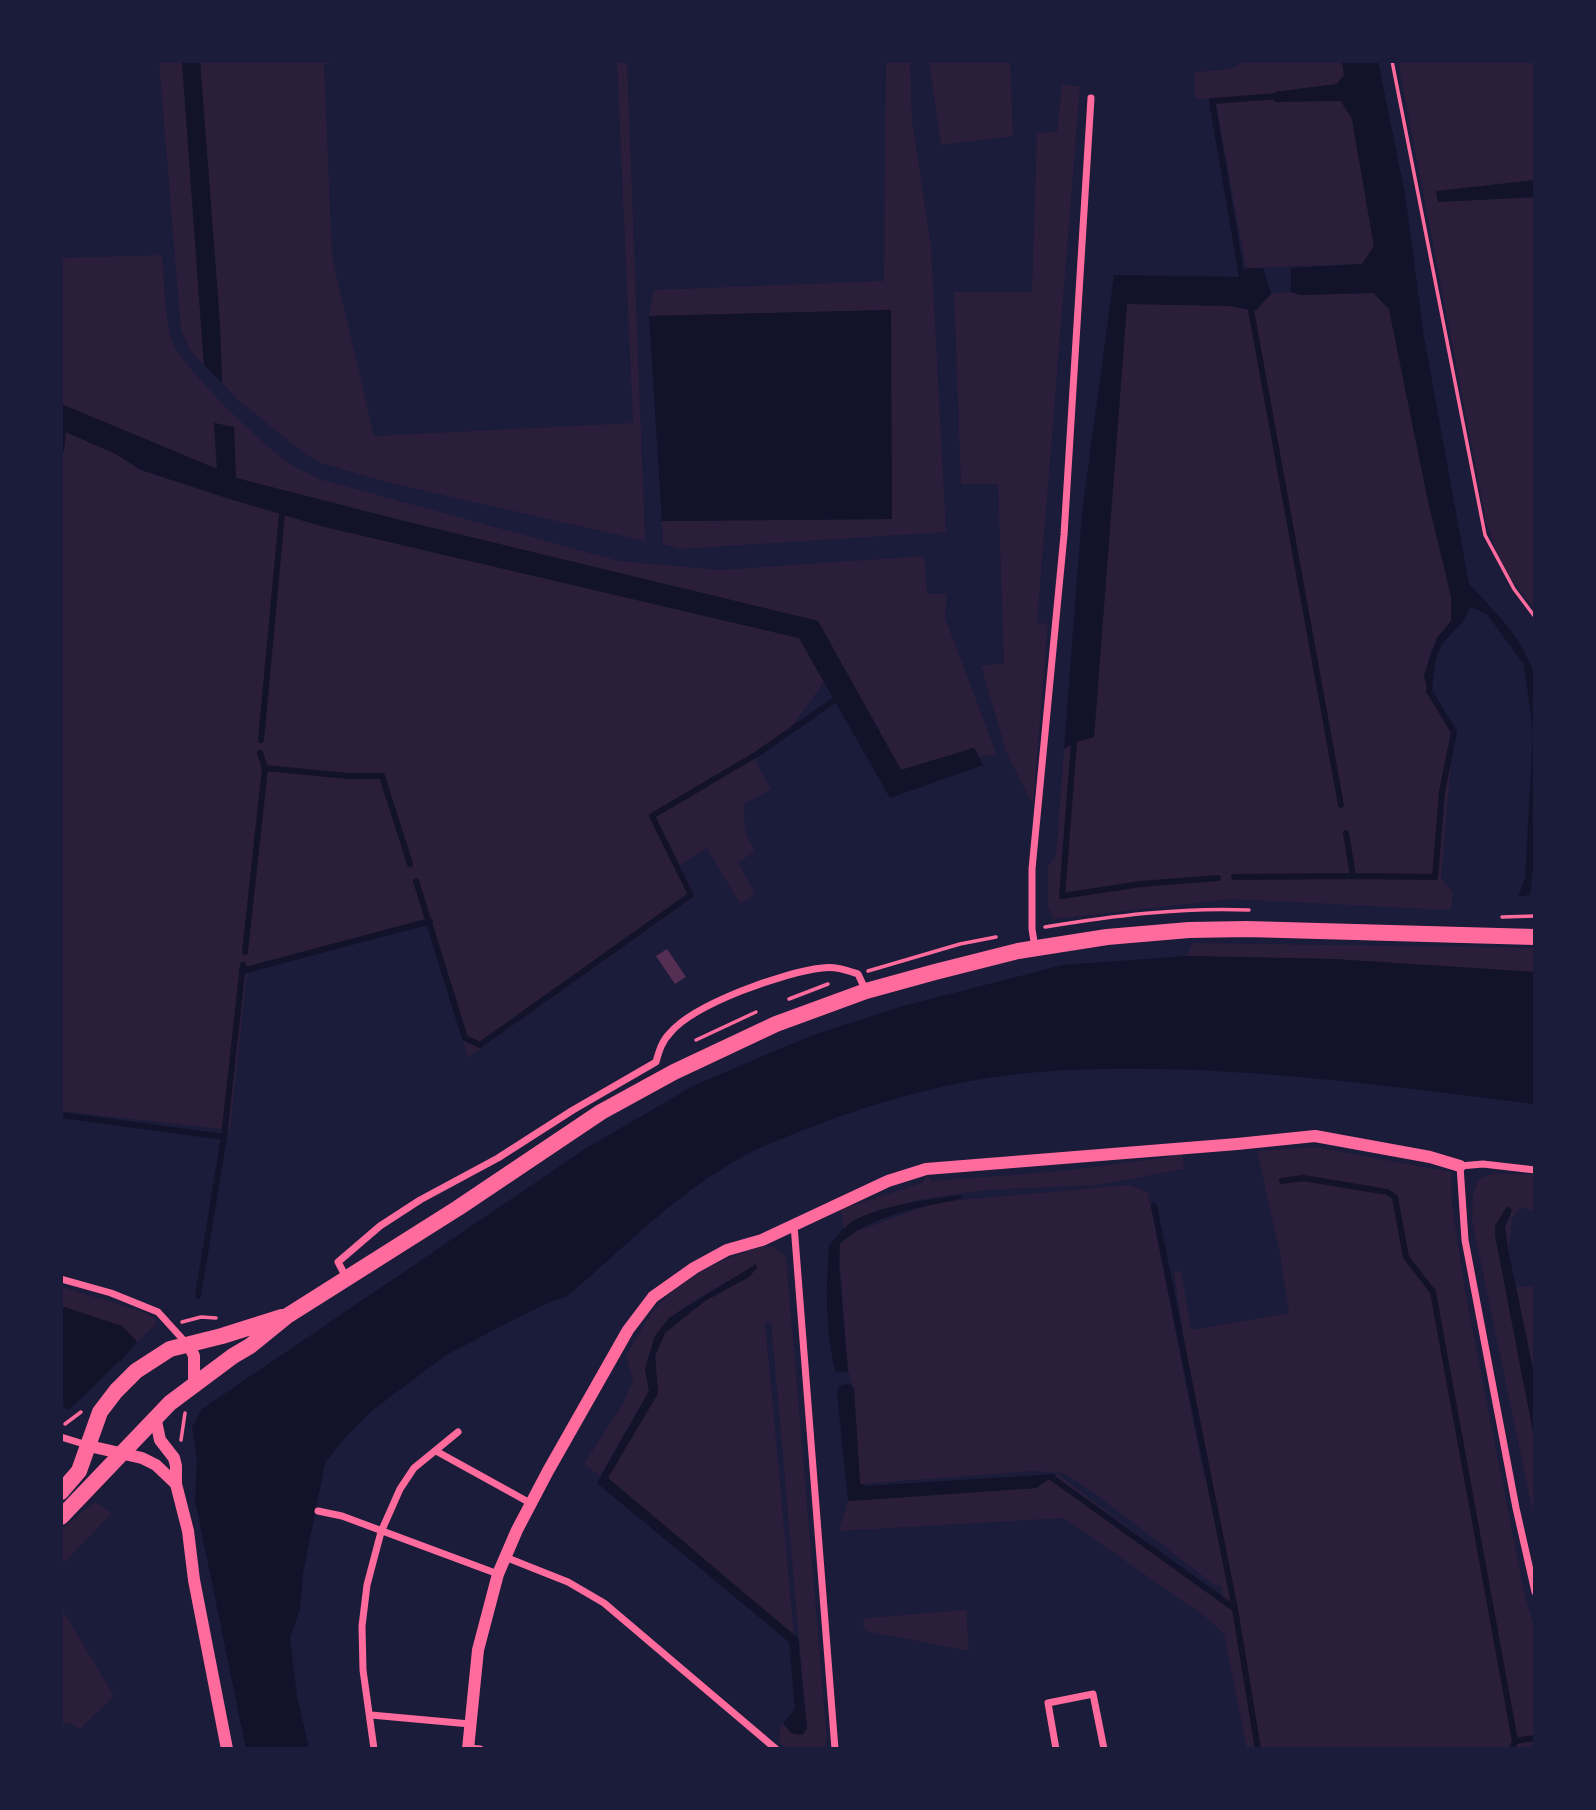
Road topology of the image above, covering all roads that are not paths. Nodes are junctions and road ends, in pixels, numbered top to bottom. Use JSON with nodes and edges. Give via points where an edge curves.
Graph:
{"nodes":[{"id":1,"x":1091,"y":98,"type":"dead end"},
{"id":2,"x":1535,"y":937,"type":"edge"},
{"id":3,"x":1035,"y":948,"type":"junction"},
{"id":4,"x":866,"y":991,"type":"junction"},
{"id":5,"x":1460,"y":1166,"type":"junction"},
{"id":6,"x":1535,"y":1170,"type":"edge"},
{"id":7,"x":794,"y":1224,"type":"junction"},
{"id":8,"x":61,"y":1279,"type":"edge"},
{"id":9,"x":348,"y":1279,"type":"junction"},
{"id":10,"x":287,"y":1316,"type":"junction"},
{"id":11,"x":189,"y":1345,"type":"junction"},
{"id":12,"x":194,"y":1385,"type":"junction"},
{"id":13,"x":160,"y":1416,"type":"junction"},
{"id":14,"x":458,"y":1432,"type":"dead end"},
{"id":15,"x":61,"y":1437,"type":"edge"},
{"id":16,"x":89,"y":1446,"type":"junction"},
{"id":17,"x":436,"y":1451,"type":"junction"},
{"id":18,"x":123,"y":1454,"type":"junction"},
{"id":19,"x":176,"y":1484,"type":"junction"},
{"id":20,"x":61,"y":1492,"type":"edge"},
{"id":21,"x":532,"y":1504,"type":"junction"},
{"id":22,"x":318,"y":1511,"type":"dead end"},
{"id":23,"x":61,"y":1517,"type":"edge"},
{"id":24,"x":381,"y":1532,"type":"junction"},
{"id":25,"x":505,"y":1558,"type":"junction"},
{"id":26,"x":498,"y":1574,"type":"junction"},
{"id":27,"x":1535,"y":1592,"type":"edge"},
{"id":28,"x":371,"y":1715,"type":"junction"},
{"id":29,"x":470,"y":1724,"type":"junction"},
{"id":30,"x":472,"y":1748,"type":"edge"},
{"id":31,"x":773,"y":1748,"type":"edge"},
{"id":32,"x":227,"y":1749,"type":"edge"},
{"id":33,"x":374,"y":1749,"type":"edge"},
{"id":34,"x":835,"y":1749,"type":"edge"},
{"id":35,"x":1056,"y":1749,"type":"edge"},
{"id":36,"x":1104,"y":1749,"type":"edge"}],
"edges":[{"from":1,"to":3,"type":"street","via":[[1063,535],[1032,869]]},
{"from":2,"to":3,"type":"main road","via":[[1189,930]]},
{"from":3,"to":4,"type":"main road"},
{"from":4,"to":9,"type":"main road","via":[[776,1024],[601,1112]]},
{"from":4,"to":9,"type":"street","via":[[858,974],[820,968],[760,983],[683,1021],[670,1032],[656,1062],[380,1226],[338,1262]]},
{"from":5,"to":6,"type":"street"},
{"from":5,"to":7,"type":"street","via":[[1315,1136],[965,1165],[926,1169],[888,1181]]},
{"from":5,"to":27,"type":"street","via":[[1465,1240]]},
{"from":7,"to":21,"type":"street","via":[[727,1250],[653,1297],[628,1329]]},
{"from":7,"to":34,"type":"street"},
{"from":8,"to":11,"type":"street","via":[[158,1312]]},
{"from":9,"to":10,"type":"main road"},
{"from":10,"to":11,"type":"main road"},
{"from":10,"to":12,"type":"main road"},
{"from":11,"to":12,"type":"street","via":[[194,1356]]},
{"from":11,"to":16,"type":"main road","via":[[170,1349],[121,1386],[100,1412]]},
{"from":12,"to":13,"type":"main road"},
{"from":13,"to":18,"type":"main road"},
{"from":13,"to":19,"type":"street","via":[[160,1440],[174,1458]]},
{"from":14,"to":17,"type":"street"},
{"from":15,"to":16,"type":"street"},
{"from":16,"to":18,"type":"street"},
{"from":16,"to":20,"type":"main road","via":[[79,1471]]},
{"from":17,"to":21,"type":"street"},
{"from":17,"to":24,"type":"street","via":[[414,1468]]},
{"from":18,"to":19,"type":"street","via":[[156,1465]]},
{"from":18,"to":23,"type":"main road"},
{"from":19,"to":32,"type":"street"},
{"from":21,"to":25,"type":"street"},
{"from":22,"to":24,"type":"street"},
{"from":24,"to":26,"type":"street"},
{"from":24,"to":28,"type":"street","via":[[362,1626]]},
{"from":25,"to":26,"type":"street"},
{"from":25,"to":31,"type":"street","via":[[568,1582],[604,1603]]},
{"from":26,"to":29,"type":"street","via":[[478,1650]]},
{"from":28,"to":29,"type":"street"},
{"from":28,"to":33,"type":"street"},
{"from":29,"to":30,"type":"street"},
{"from":35,"to":36,"type":"street","via":[[1048,1703],[1094,1695]]}]}
